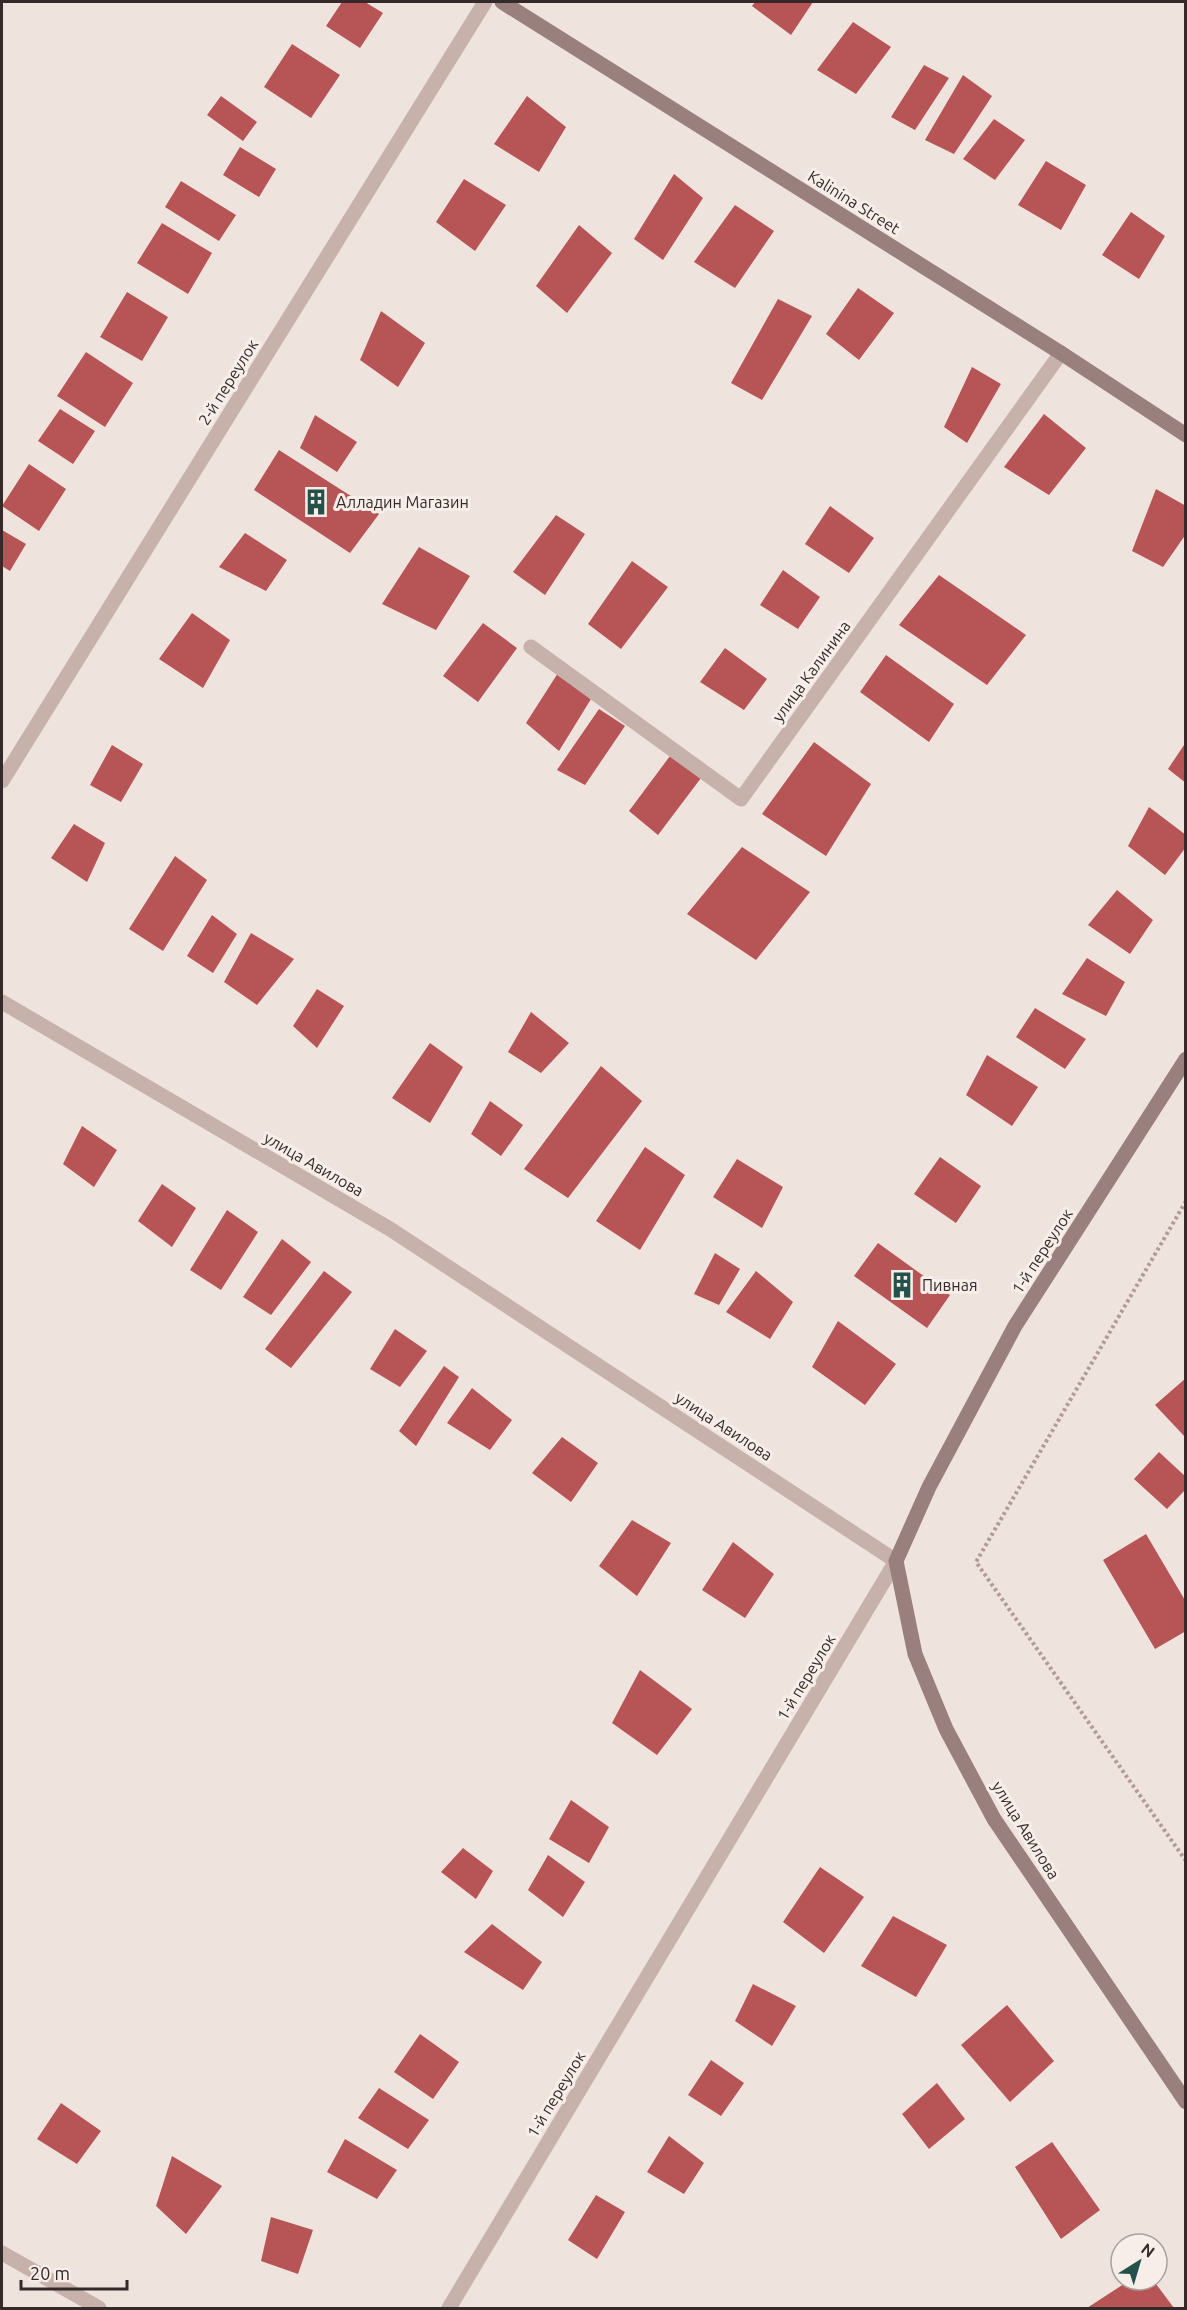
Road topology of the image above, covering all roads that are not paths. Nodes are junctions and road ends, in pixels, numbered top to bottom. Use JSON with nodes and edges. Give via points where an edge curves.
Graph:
{"nodes":[{"id":1,"x":485,"y":2,"type":"edge"},
{"id":2,"x":502,"y":2,"type":"edge"},
{"id":3,"x":1061,"y":353,"type":"junction"},
{"id":4,"x":1185,"y":435,"type":"edge"},
{"id":5,"x":531,"y":647,"type":"dead end"},
{"id":6,"x":2,"y":781,"type":"edge"},
{"id":7,"x":2,"y":1002,"type":"edge"},
{"id":8,"x":1185,"y":1059,"type":"edge"},
{"id":9,"x":896,"y":1561,"type":"junction"},
{"id":10,"x":1185,"y":2102,"type":"edge"},
{"id":11,"x":2,"y":2253,"type":"edge"},
{"id":12,"x":99,"y":2308,"type":"edge"},
{"id":13,"x":449,"y":2308,"type":"edge"}],
"edges":[{"from":1,"to":6,"type":"street","name":"2-й переулок"},
{"from":2,"to":3,"type":"main road","name":"Kalinina Street"},
{"from":3,"to":4,"type":"main road","name":"Kalinina Street"},
{"from":3,"to":5,"type":"street","name":"улица Калинина","via":[[741,799]]},
{"from":7,"to":9,"type":"street","name":"улица Авилова","via":[[390,1229]]},
{"from":8,"to":9,"type":"main road","name":"1-й переулок","via":[[1015,1326],[929,1487]]},
{"from":9,"to":10,"type":"main road","name":"улица Авилова","via":[[915,1654],[946,1729],[994,1819]]},
{"from":9,"to":13,"type":"street","name":"1-й переулок"},
{"from":11,"to":12,"type":"street"}]}
